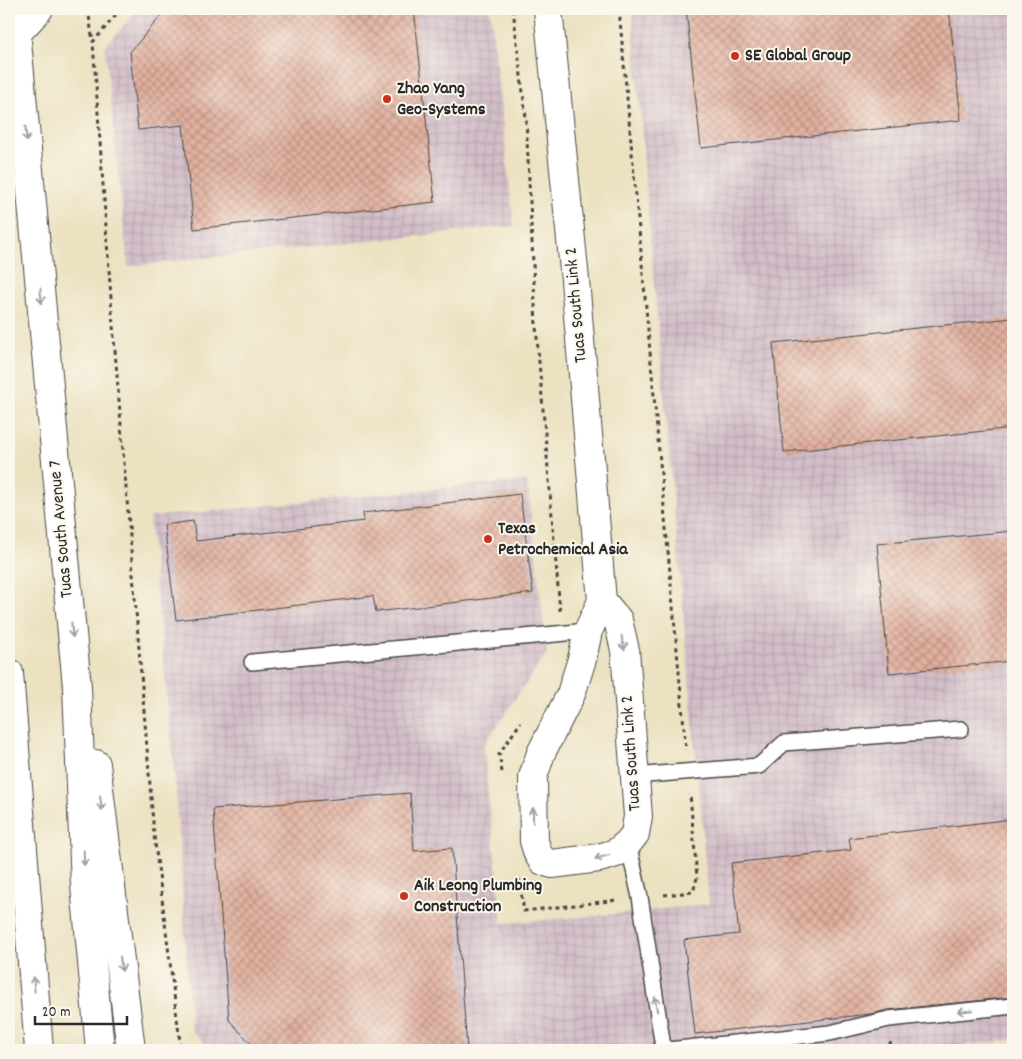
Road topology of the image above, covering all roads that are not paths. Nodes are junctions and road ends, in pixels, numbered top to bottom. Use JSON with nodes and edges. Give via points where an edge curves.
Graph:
{"nodes":[{"id":1,"x":39,"y":9,"type":"edge"},
{"id":2,"x":548,"y":9,"type":"edge"},
{"id":3,"x":15,"y":21,"type":"edge"},
{"id":4,"x":602,"y":601,"type":"junction"},
{"id":5,"x":588,"y":631,"type":"junction"},
{"id":6,"x":252,"y":662,"type":"dead end"},
{"id":7,"x":9,"y":673,"type":"edge"},
{"id":8,"x":77,"y":687,"type":"junction"},
{"id":9,"x":961,"y":729,"type":"dead end"},
{"id":10,"x":634,"y":776,"type":"junction"},
{"id":11,"x":628,"y":843,"type":"junction"},
{"id":12,"x":1013,"y":1006,"type":"edge"},
{"id":13,"x":39,"y":1050,"type":"edge"},
{"id":14,"x":100,"y":1050,"type":"edge"},
{"id":15,"x":131,"y":1050,"type":"edge"},
{"id":16,"x":668,"y":1050,"type":"edge"}],
"edges":[{"from":1,"to":3,"type":"street"},
{"from":2,"to":4,"type":"street","name":"Tuas South Link 2"},
{"from":3,"to":8,"type":"street","name":"Tuas South Avenue 7","one_way":true},
{"from":4,"to":5,"type":"street","name":"Tuas South Link 2"},
{"from":4,"to":10,"type":"street","name":"Tuas South Link 2","one_way":true,"via":[[618,620],[625,650]]},
{"from":5,"to":6,"type":"lane"},
{"from":11,"to":5,"type":"street","name":"Tuas South Link 2","one_way":true,"via":[[616,853],[599,858],[552,864],[543,861],[534,841],[533,777],[541,753],[571,694]]},
{"from":13,"to":7,"type":"street","one_way":true},
{"from":8,"to":14,"type":"street","name":"Tuas South Avenue 7","one_way":true,"via":[[85,886]]},
{"from":8,"to":15,"type":"street","one_way":true,"via":[[93,736]]},
{"from":9,"to":10,"type":"lane","via":[[784,744],[759,766]]},
{"from":10,"to":11,"type":"street","name":"Tuas South Link 2","via":[[638,816],[635,834]]},
{"from":16,"to":11,"type":"lane","one_way":true,"via":[[663,1048],[640,897]]},
{"from":12,"to":16,"type":"lane","one_way":true,"via":[[889,1019],[830,1033]]}]}
